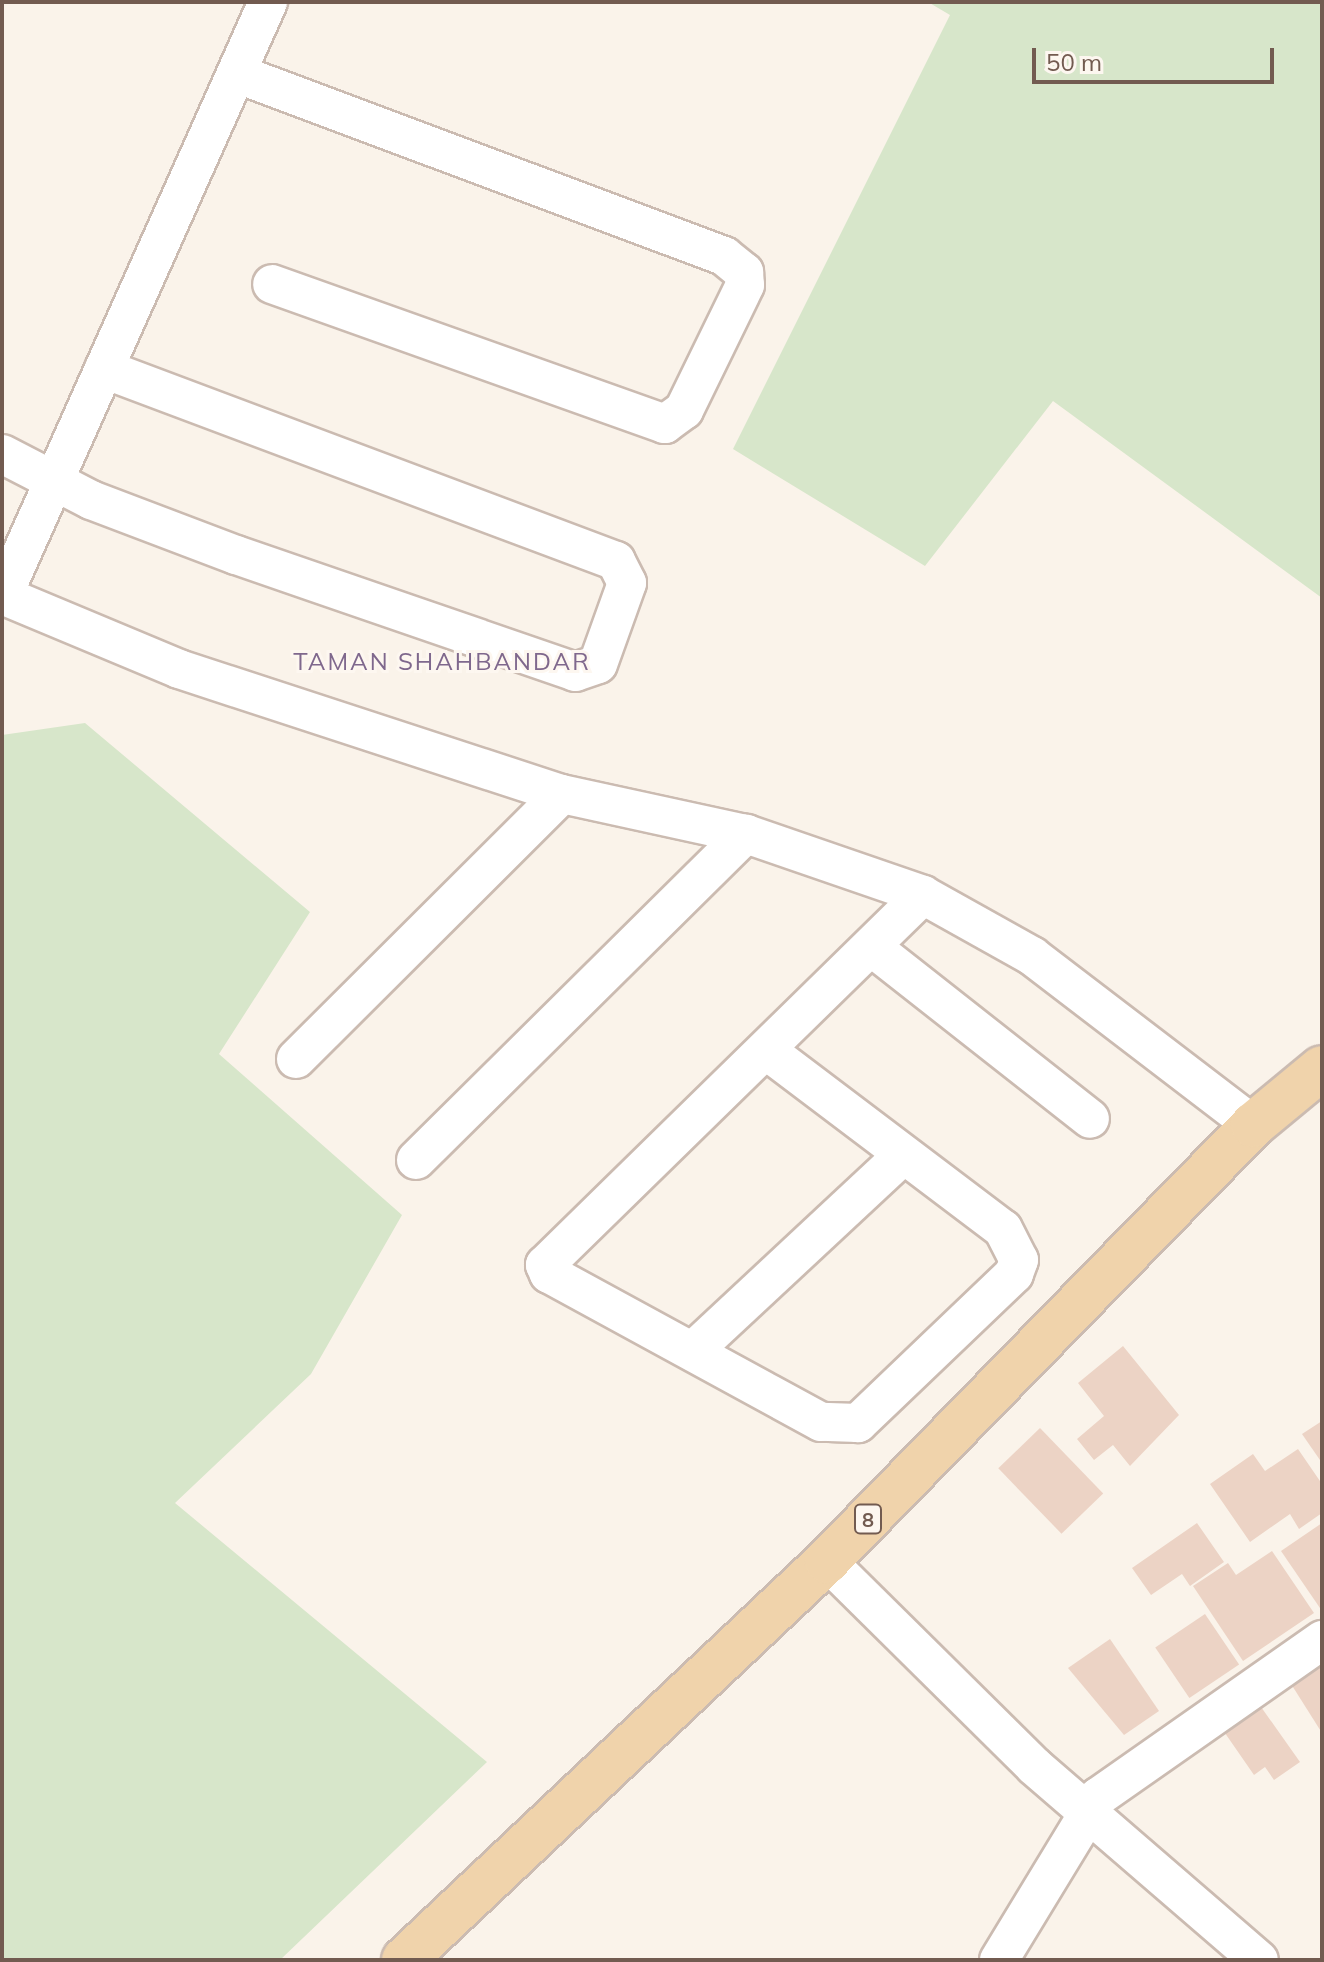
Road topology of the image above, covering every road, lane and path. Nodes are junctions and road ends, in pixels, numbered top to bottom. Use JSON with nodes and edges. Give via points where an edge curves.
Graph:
{"nodes":[{"id":1,"x":268,"y":2,"type":"edge"},
{"id":2,"x":238,"y":74,"type":"junction"},
{"id":3,"x":272,"y":284,"type":"dead end"},
{"id":4,"x":104,"y":369,"type":"junction"},
{"id":5,"x":2,"y":454,"type":"edge"},
{"id":6,"x":53,"y":482,"type":"junction"},
{"id":7,"x":2,"y":595,"type":"edge"},
{"id":8,"x":562,"y":794,"type":"junction"},
{"id":9,"x":746,"y":834,"type":"junction"},
{"id":10,"x":923,"y":895,"type":"junction"},
{"id":11,"x":873,"y":948,"type":"junction"},
{"id":12,"x":766,"y":1050,"type":"junction"},
{"id":13,"x":296,"y":1059,"type":"dead end"},
{"id":14,"x":1322,"y":1068,"type":"edge"},
{"id":15,"x":1090,"y":1119,"type":"dead end"},
{"id":16,"x":1253,"y":1125,"type":"junction"},
{"id":17,"x":902,"y":1156,"type":"junction"},
{"id":18,"x":416,"y":1160,"type":"dead end"},
{"id":19,"x":693,"y":1351,"type":"junction"},
{"id":20,"x":827,"y":1561,"type":"junction"},
{"id":21,"x":1322,"y":1640,"type":"edge"},
{"id":22,"x":1085,"y":1811,"type":"junction"},
{"id":23,"x":404,"y":1960,"type":"edge"},
{"id":24,"x":999,"y":1960,"type":"edge"},
{"id":25,"x":1259,"y":1960,"type":"edge"}],
"edges":[{"from":1,"to":2,"type":"street"},
{"from":2,"to":3,"type":"street","via":[[724,256],[744,272],[745,285],[684,410],[665,424]]},
{"from":2,"to":4,"type":"street"},
{"from":4,"to":6,"type":"street"},
{"from":4,"to":6,"type":"street","via":[[616,561],[627,583],[598,664],[586,674],[236,555]]},
{"from":5,"to":6,"type":"street"},
{"from":6,"to":7,"type":"street"},
{"from":7,"to":8,"type":"street","via":[[179,669]]},
{"from":8,"to":9,"type":"street"},
{"from":8,"to":13,"type":"street"},
{"from":9,"to":10,"type":"street"},
{"from":9,"to":18,"type":"street"},
{"from":10,"to":11,"type":"street"},
{"from":10,"to":16,"type":"street","via":[[1032,956]]},
{"from":11,"to":12,"type":"street"},
{"from":11,"to":15,"type":"street"},
{"from":12,"to":17,"type":"street"},
{"from":12,"to":19,"type":"street","via":[[545,1265]]},
{"from":14,"to":16,"type":"main road","number":"8"},
{"from":16,"to":20,"type":"main road","number":"8"},
{"from":17,"to":19,"type":"street"},
{"from":17,"to":19,"type":"street","via":[[1003,1229],[1019,1260],[1014,1274],[873,1414],[842,1426],[821,1422]]},
{"from":20,"to":22,"type":"street"},
{"from":20,"to":23,"type":"main road","number":"8"},
{"from":21,"to":22,"type":"street","via":[[1147,1756]]},
{"from":22,"to":24,"type":"street"},
{"from":22,"to":25,"type":"street"}]}
